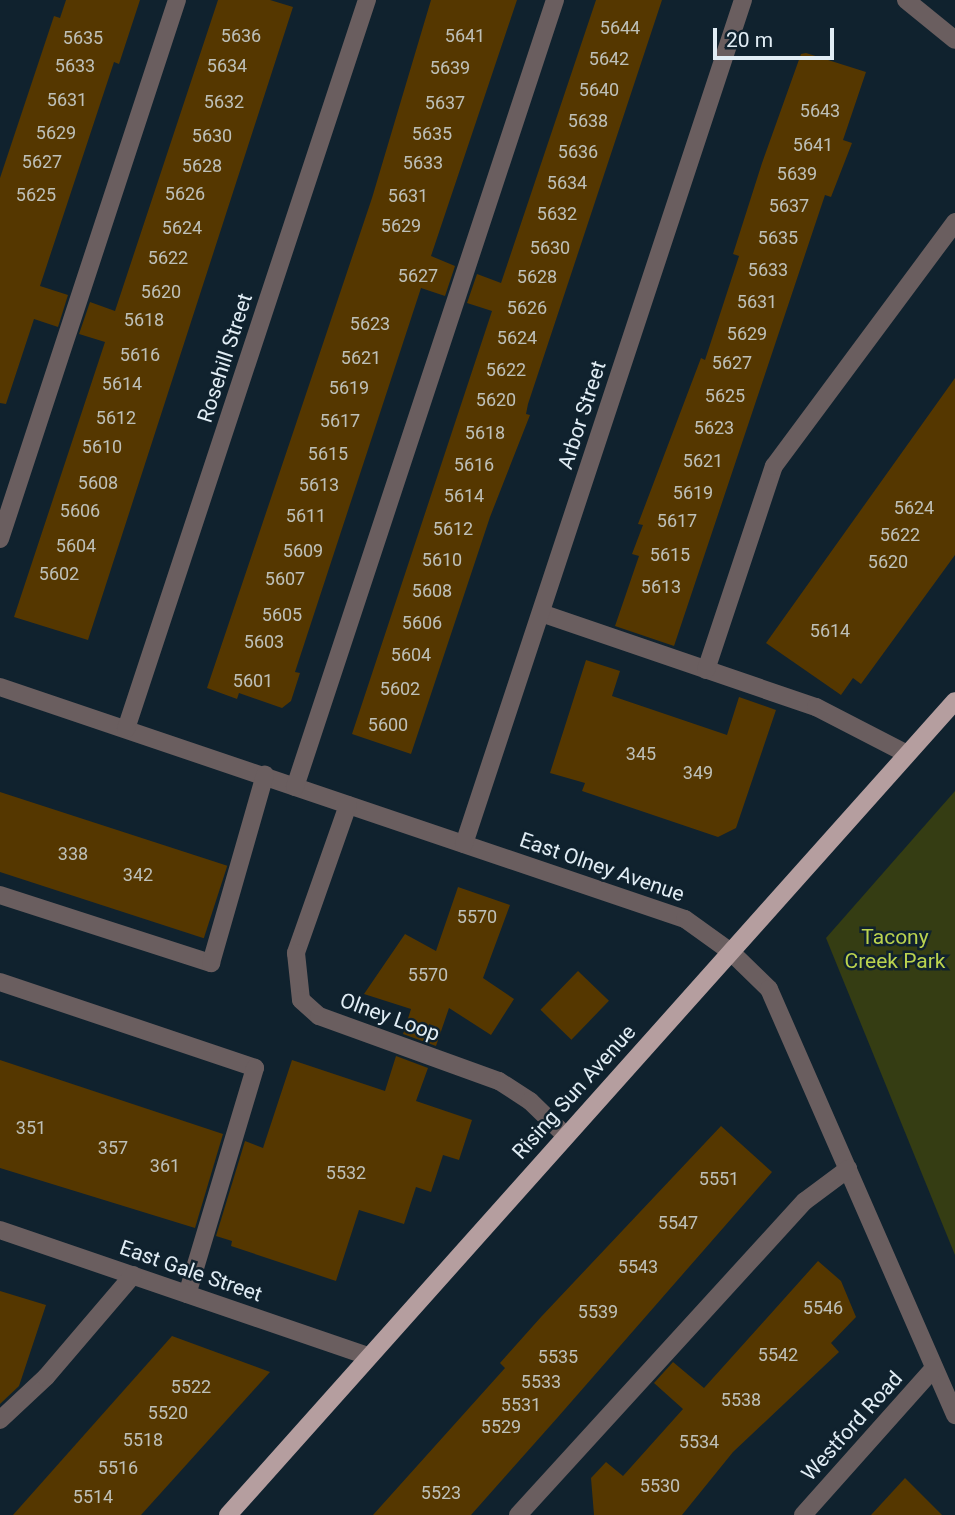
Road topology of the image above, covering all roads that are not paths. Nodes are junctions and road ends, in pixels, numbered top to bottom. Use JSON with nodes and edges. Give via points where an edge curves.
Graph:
{"nodes":[{"id":1,"x":177,"y":0,"type":"edge"},
{"id":2,"x":367,"y":0,"type":"edge"},
{"id":3,"x":555,"y":0,"type":"edge"},
{"id":4,"x":743,"y":0,"type":"edge"},
{"id":5,"x":906,"y":0,"type":"edge"},
{"id":6,"x":955,"y":40,"type":"edge"},
{"id":7,"x":955,"y":222,"type":"edge"},
{"id":8,"x":0,"y":539,"type":"edge"},
{"id":9,"x":541,"y":613,"type":"junction"},
{"id":10,"x":706,"y":670,"type":"junction"},
{"id":11,"x":0,"y":687,"type":"edge"},
{"id":12,"x":955,"y":701,"type":"edge"},
{"id":13,"x":126,"y":729,"type":"junction"},
{"id":14,"x":908,"y":754,"type":"junction"},
{"id":15,"x":265,"y":775,"type":"junction"},
{"id":16,"x":295,"y":787,"type":"junction"},
{"id":17,"x":348,"y":805,"type":"junction"},
{"id":18,"x":464,"y":844,"type":"junction"},
{"id":19,"x":0,"y":895,"type":"edge"},
{"id":20,"x":731,"y":952,"type":"junction"},
{"id":21,"x":0,"y":982,"type":"edge"},
{"id":22,"x":566,"y":1136,"type":"junction"},
{"id":23,"x":849,"y":1169,"type":"junction"},
{"id":24,"x":0,"y":1230,"type":"edge"},
{"id":25,"x":133,"y":1275,"type":"junction"},
{"id":26,"x":187,"y":1294,"type":"junction"},
{"id":27,"x":367,"y":1356,"type":"junction"},
{"id":28,"x":934,"y":1368,"type":"junction"},
{"id":29,"x":955,"y":1415,"type":"edge"},
{"id":30,"x":0,"y":1420,"type":"edge"},
{"id":31,"x":228,"y":1515,"type":"edge"},
{"id":32,"x":517,"y":1515,"type":"edge"},
{"id":33,"x":803,"y":1515,"type":"edge"}],
"edges":[{"from":1,"to":8,"type":"street"},
{"from":2,"to":13,"type":"street","name":"Rosehill Street"},
{"from":3,"to":16,"type":"street"},
{"from":4,"to":9,"type":"street","name":"Arbor Street"},
{"from":5,"to":6,"type":"street"},
{"from":7,"to":10,"type":"street","via":[[774,466]]},
{"from":9,"to":10,"type":"street"},
{"from":9,"to":18,"type":"street","name":"Arbor Street"},
{"from":10,"to":14,"type":"street","via":[[816,707]]},
{"from":11,"to":13,"type":"street","name":"East Olney Avenue"},
{"from":12,"to":14,"type":"main road","name":"Rising Sun Avenue"},
{"from":13,"to":15,"type":"street","name":"East Olney Avenue"},
{"from":14,"to":20,"type":"main road","name":"Rising Sun Avenue"},
{"from":15,"to":16,"type":"street","name":"East Olney Avenue"},
{"from":15,"to":19,"type":"street","via":[[211,963]]},
{"from":16,"to":17,"type":"street","name":"East Olney Avenue"},
{"from":17,"to":18,"type":"street","name":"East Olney Avenue"},
{"from":17,"to":22,"type":"street","name":"Olney Loop","via":[[296,953],[301,1000],[319,1016],[499,1081],[530,1101]]},
{"from":18,"to":20,"type":"street","name":"East Olney Avenue","via":[[685,919]]},
{"from":20,"to":22,"type":"main road","name":"Rising Sun Avenue"},
{"from":20,"to":23,"type":"street","name":"East Olney Avenue","via":[[769,989]]},
{"from":21,"to":26,"type":"street","via":[[255,1068]]},
{"from":22,"to":27,"type":"main road","name":"Rising Sun Avenue"},
{"from":23,"to":28,"type":"street","name":"East Olney Avenue"},
{"from":23,"to":32,"type":"street","via":[[805,1201]]},
{"from":24,"to":25,"type":"street","name":"East Gale Street"},
{"from":25,"to":26,"type":"street","name":"East Gale Street"},
{"from":25,"to":30,"type":"street","via":[[46,1377]]},
{"from":26,"to":27,"type":"street","name":"East Gale Street"},
{"from":27,"to":31,"type":"main road","name":"Rising Sun Avenue"},
{"from":28,"to":29,"type":"street","name":"East Olney Avenue"},
{"from":28,"to":33,"type":"street","name":"Westford Road"}]}
